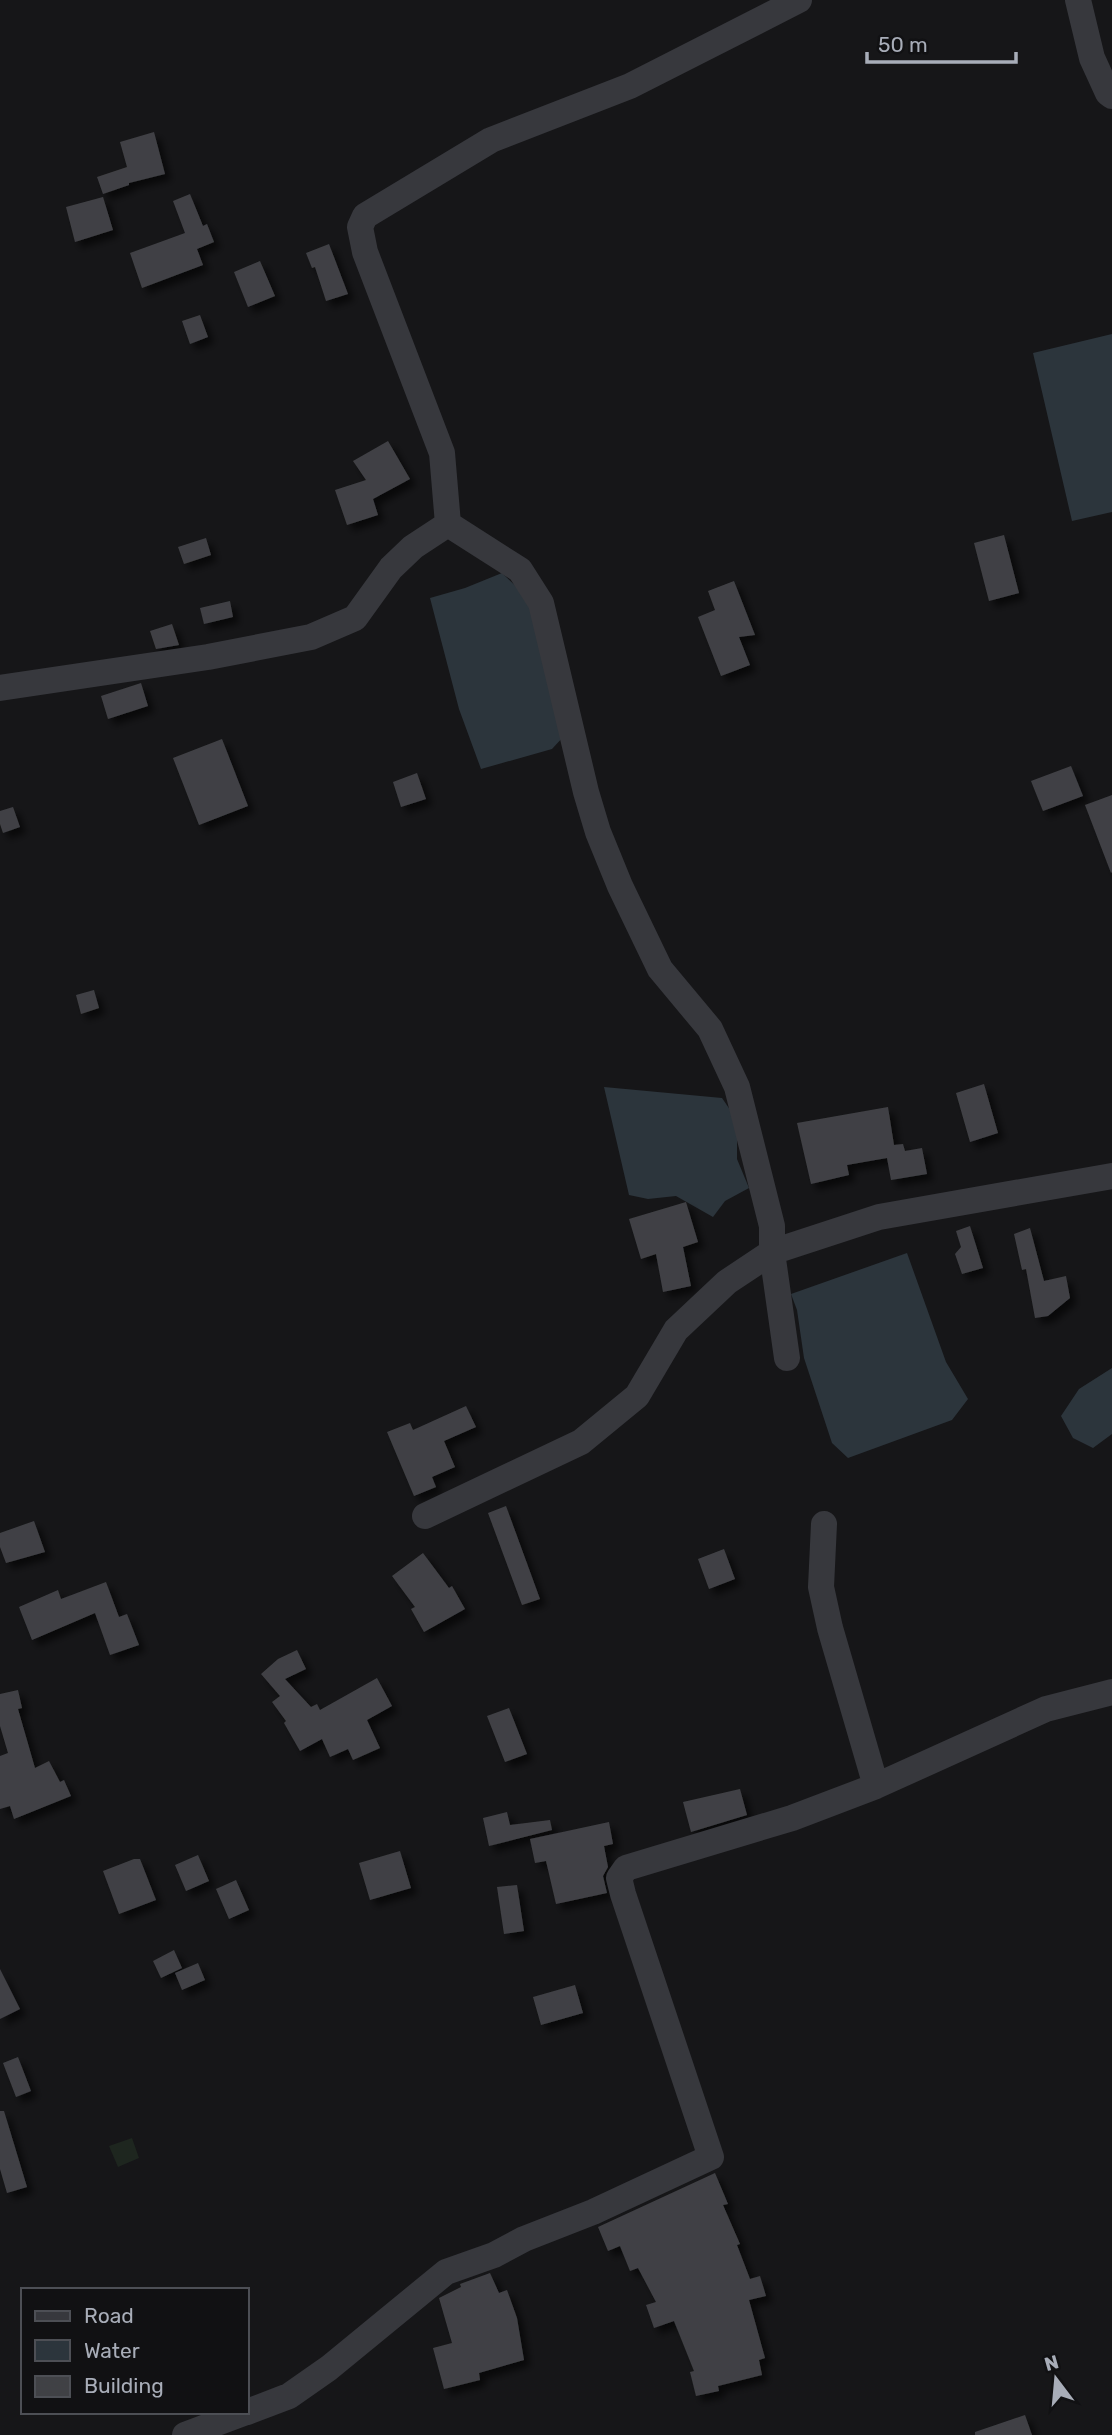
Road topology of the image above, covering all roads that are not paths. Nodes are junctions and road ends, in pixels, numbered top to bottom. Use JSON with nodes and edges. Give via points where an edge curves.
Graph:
{"nodes":[{"id":1,"x":799,"y":0,"type":"edge"},
{"id":2,"x":1078,"y":0,"type":"edge"},
{"id":3,"x":1112,"y":96,"type":"edge"},
{"id":4,"x":448,"y":524,"type":"junction"},
{"id":5,"x":0,"y":688,"type":"edge"},
{"id":6,"x":1112,"y":1176,"type":"edge"},
{"id":7,"x":772,"y":1252,"type":"junction"},
{"id":8,"x":788,"y":1358,"type":"dead end"},
{"id":9,"x":425,"y":1516,"type":"dead end"},
{"id":10,"x":824,"y":1524,"type":"dead end"},
{"id":11,"x":1112,"y":1692,"type":"edge"},
{"id":12,"x":876,"y":1786,"type":"junction"},
{"id":13,"x":248,"y":2411,"type":"edge"},
{"id":14,"x":241,"y":2414,"type":"edge"},
{"id":15,"x":185,"y":2435,"type":"edge"}],
"edges":[{"from":1,"to":4,"type":"street","via":[[631,86],[491,140],[365,216],[360,227],[365,252],[442,453]]},
{"from":2,"to":3,"type":"street","via":[[1092,58]]},
{"from":4,"to":5,"type":"street","via":[[391,568],[355,618],[311,637]]},
{"from":4,"to":7,"type":"street","via":[[520,570],[541,603],[598,832],[660,969],[710,1029],[737,1087],[772,1226]]},
{"from":6,"to":7,"type":"street","via":[[878,1217]]},
{"from":7,"to":8,"type":"street"},
{"from":7,"to":9,"type":"street","via":[[727,1282],[676,1330],[637,1396],[581,1442]]},
{"from":10,"to":12,"type":"street","via":[[821,1587]]},
{"from":11,"to":12,"type":"street","via":[[1046,1709]]},
{"from":12,"to":13,"type":"street","via":[[792,1818],[626,1868],[619,1878],[711,2157],[494,2255],[446,2272],[329,2368],[289,2396]]},
{"from":14,"to":15,"type":"street"}]}
